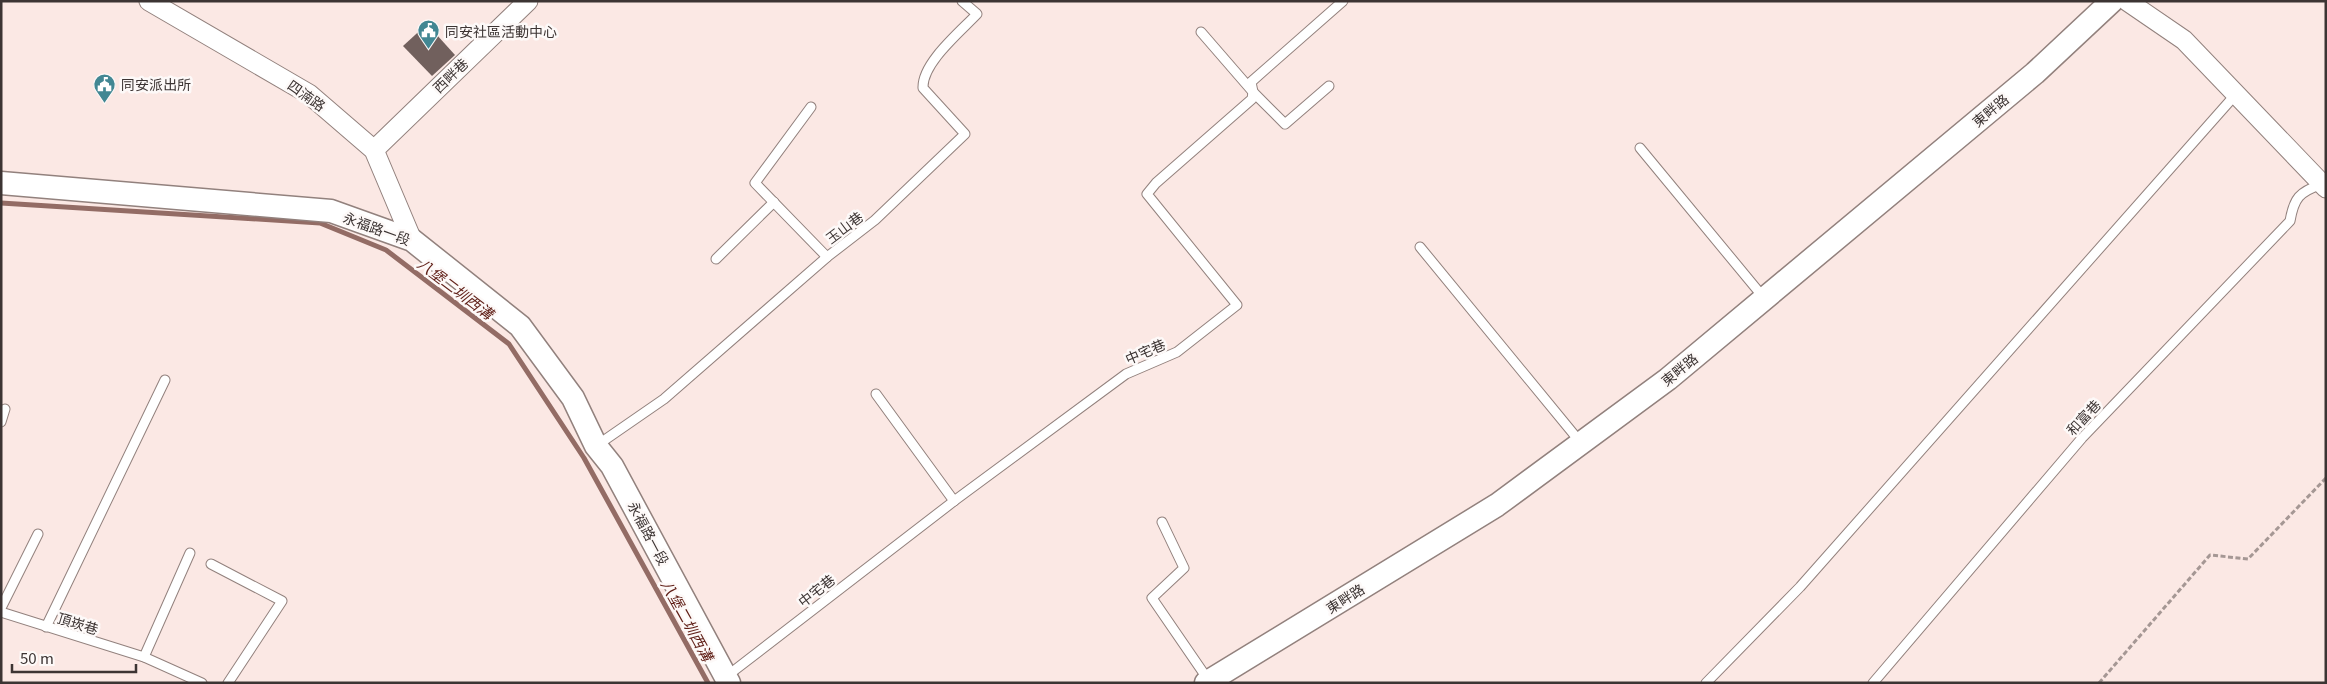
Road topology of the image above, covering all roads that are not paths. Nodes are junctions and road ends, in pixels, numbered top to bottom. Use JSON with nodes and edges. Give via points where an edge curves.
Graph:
{"nodes":[{"id":1,"x":149,"y":1,"type":"edge"},
{"id":2,"x":528,"y":1,"type":"edge"},
{"id":3,"x":962,"y":1,"type":"edge"},
{"id":4,"x":1343,"y":1,"type":"edge"},
{"id":5,"x":2112,"y":1,"type":"edge"},
{"id":6,"x":2127,"y":1,"type":"edge"},
{"id":7,"x":1201,"y":32,"type":"dead end"},
{"id":8,"x":1329,"y":86,"type":"dead end"},
{"id":9,"x":1254,"y":92,"type":"junction"},
{"id":10,"x":2236,"y":94,"type":"junction"},
{"id":11,"x":811,"y":108,"type":"dead end"},
{"id":12,"x":1640,"y":148,"type":"dead end"},
{"id":13,"x":374,"y":150,"type":"junction"},
{"id":14,"x":1,"y":183,"type":"edge"},
{"id":15,"x":2324,"y":186,"type":"edge"},
{"id":16,"x":774,"y":202,"type":"junction"},
{"id":17,"x":412,"y":240,"type":"junction"},
{"id":18,"x":1420,"y":246,"type":"dead end"},
{"id":19,"x":827,"y":257,"type":"junction"},
{"id":20,"x":716,"y":259,"type":"dead end"},
{"id":21,"x":1765,"y":298,"type":"junction"},
{"id":22,"x":165,"y":380,"type":"dead end"},
{"id":23,"x":876,"y":394,"type":"dead end"},
{"id":24,"x":6,"y":409,"type":"dead end"},
{"id":25,"x":1,"y":422,"type":"edge"},
{"id":26,"x":1581,"y":443,"type":"junction"},
{"id":27,"x":596,"y":446,"type":"junction"},
{"id":28,"x":954,"y":501,"type":"junction"},
{"id":29,"x":1162,"y":522,"type":"dead end"},
{"id":30,"x":38,"y":534,"type":"dead end"},
{"id":31,"x":190,"y":554,"type":"dead end"},
{"id":32,"x":211,"y":564,"type":"dead end"},
{"id":33,"x":1,"y":608,"type":"edge"},
{"id":34,"x":1,"y":612,"type":"edge"},
{"id":35,"x":46,"y":627,"type":"junction"},
{"id":36,"x":144,"y":657,"type":"junction"},
{"id":37,"x":727,"y":679,"type":"edge"},
{"id":38,"x":1207,"y":682,"type":"edge"},
{"id":39,"x":202,"y":683,"type":"edge"},
{"id":40,"x":228,"y":683,"type":"edge"},
{"id":41,"x":1706,"y":683,"type":"edge"},
{"id":42,"x":1872,"y":683,"type":"edge"}],
"edges":[{"from":1,"to":13,"type":"street","name":"四湳路","via":[[309,94]]},
{"from":2,"to":13,"type":"street","name":"西畔巷"},
{"from":3,"to":19,"type":"lane","name":"玉山巷","via":[[977,14],[941,51],[923,79],[923,88],[965,134],[876,220]]},
{"from":4,"to":9,"type":"lane","name":"中宅巷","via":[[1252,82]]},
{"from":5,"to":21,"type":"street","name":"東畔路","via":[[2035,73]]},
{"from":6,"to":10,"type":"street","via":[[2184,40]]},
{"from":7,"to":9,"type":"lane"},
{"from":8,"to":9,"type":"lane","via":[[1285,124]]},
{"from":9,"to":28,"type":"lane","name":"中宅巷","via":[[1252,99],[1147,194],[1237,306],[1177,352],[1126,374]]},
{"from":10,"to":15,"type":"street"},
{"from":10,"to":41,"type":"lane","via":[[1800,587]]},
{"from":11,"to":16,"type":"lane","via":[[754,183]]},
{"from":12,"to":21,"type":"lane"},
{"from":13,"to":17,"type":"street","name":"四湳路"},
{"from":14,"to":17,"type":"street","name":"永福路一段","via":[[331,212]]},
{"from":15,"to":42,"type":"lane","name":"和富巷","via":[[2305,190],[2293,204],[2290,222],[2082,438]]},
{"from":16,"to":19,"type":"lane"},
{"from":16,"to":20,"type":"lane"},
{"from":17,"to":27,"type":"street","name":"永福路一段","via":[[520,326],[573,398]]},
{"from":18,"to":26,"type":"lane"},
{"from":19,"to":27,"type":"lane","name":"玉山巷","via":[[664,399]]},
{"from":21,"to":26,"type":"street","name":"東畔路","via":[[1668,379]]},
{"from":22,"to":35,"type":"lane"},
{"from":23,"to":28,"type":"lane"},
{"from":24,"to":25,"type":"lane"},
{"from":26,"to":38,"type":"street","name":"東畔路","via":[[1497,505]]},
{"from":27,"to":37,"type":"street","name":"永福路一段","via":[[612,466]]},
{"from":28,"to":37,"type":"lane","name":"中宅巷"},
{"from":29,"to":38,"type":"lane","via":[[1184,568],[1152,598]]},
{"from":30,"to":33,"type":"lane"},
{"from":31,"to":36,"type":"lane"},
{"from":32,"to":40,"type":"lane","via":[[282,601]]},
{"from":34,"to":35,"type":"lane","name":"頂崁巷"},
{"from":35,"to":36,"type":"lane","name":"頂崁巷"},
{"from":36,"to":39,"type":"lane","name":"頂崁巷"}]}
